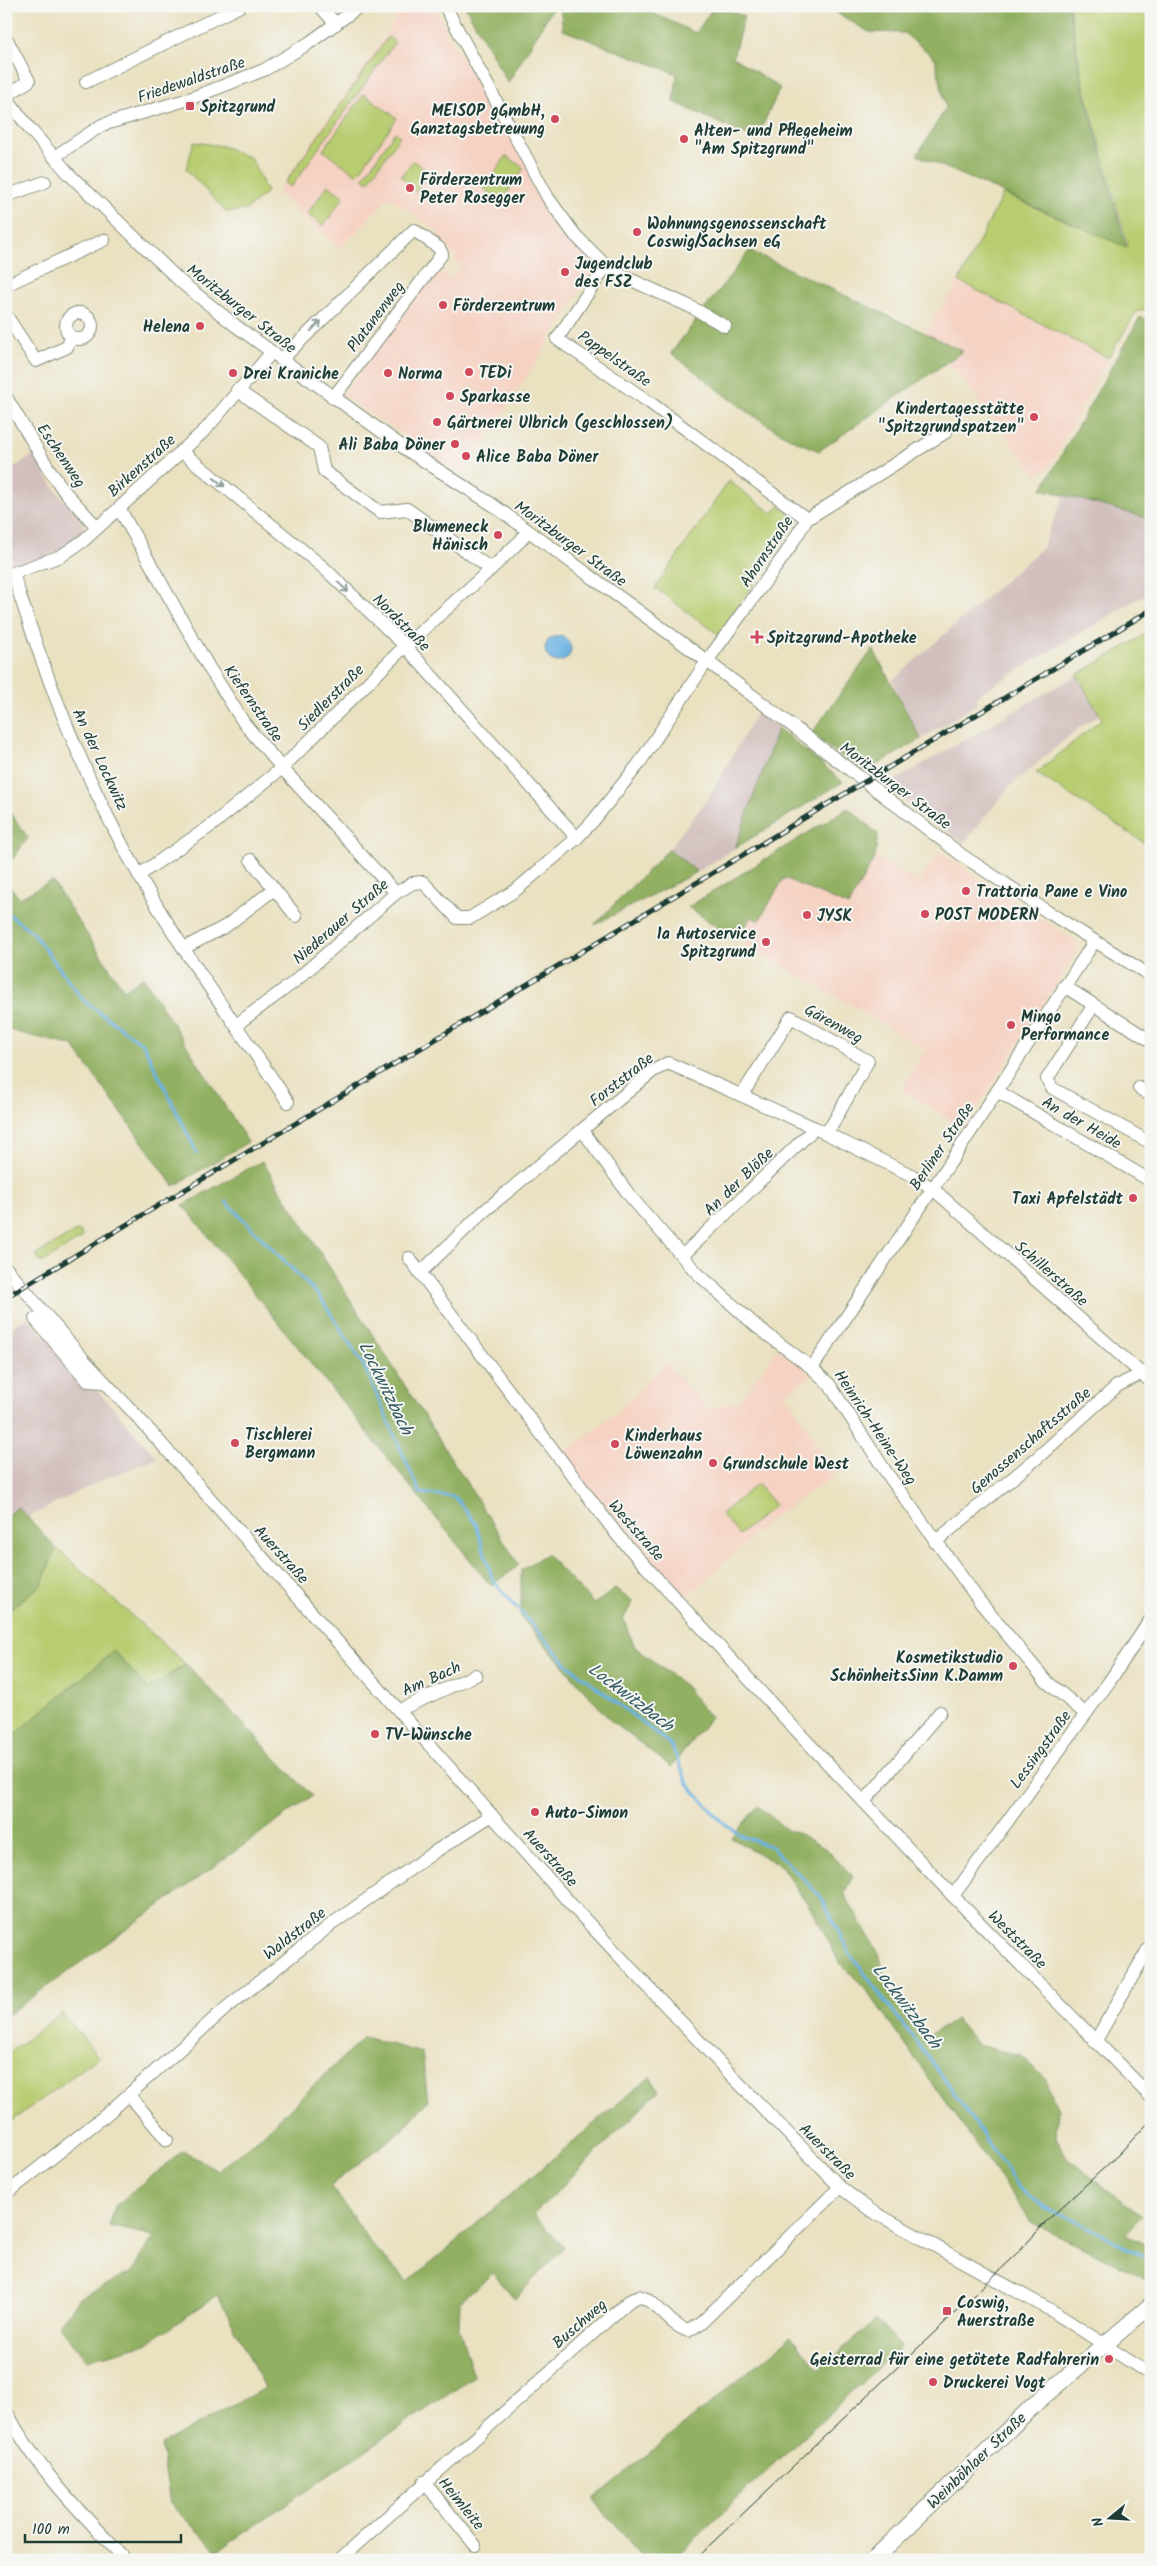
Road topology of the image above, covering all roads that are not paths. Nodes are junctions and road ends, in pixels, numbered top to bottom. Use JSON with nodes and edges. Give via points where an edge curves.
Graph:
{"nodes":[{"id":1,"x":240,"y":6,"type":"edge"},
{"id":2,"x":320,"y":6,"type":"edge"},
{"id":3,"x":360,"y":6,"type":"edge"},
{"id":4,"x":445,"y":6,"type":"edge"},
{"id":5,"x":336,"y":24,"type":"junction"},
{"id":6,"x":6,"y":38,"type":"edge"},
{"id":7,"x":86,"y":82,"type":"dead end"},
{"id":8,"x":6,"y":98,"type":"edge"},
{"id":9,"x":54,"y":157,"type":"junction"},
{"id":10,"x":45,"y":182,"type":"dead end"},
{"id":11,"x":6,"y":196,"type":"edge"},
{"id":12,"x":104,"y":240,"type":"dead end"},
{"id":13,"x":442,"y":254,"type":"joint"},
{"id":14,"x":606,"y":266,"type":"junction"},
{"id":15,"x":6,"y":285,"type":"edge"},
{"id":16,"x":6,"y":315,"type":"edge"},
{"id":17,"x":725,"y":326,"type":"dead end"},
{"id":18,"x":72,"y":338,"type":"dead end"},
{"id":19,"x":276,"y":356,"type":"junction"},
{"id":20,"x":238,"y":390,"type":"junction"},
{"id":21,"x":6,"y":397,"type":"edge"},
{"id":22,"x":333,"y":398,"type":"junction"},
{"id":23,"x":946,"y":432,"type":"dead end"},
{"id":24,"x":182,"y":450,"type":"junction"},
{"id":25,"x":119,"y":508,"type":"junction"},
{"id":26,"x":806,"y":519,"type":"junction"},
{"id":27,"x":97,"y":527,"type":"junction"},
{"id":28,"x":527,"y":531,"type":"junction"},
{"id":29,"x":491,"y":569,"type":"junction"},
{"id":30,"x":13,"y":573,"type":"joint"},
{"id":31,"x":405,"y":646,"type":"junction"},
{"id":32,"x":707,"y":661,"type":"junction"},
{"id":33,"x":282,"y":768,"type":"junction"},
{"id":34,"x":577,"y":838,"type":"junction"},
{"id":35,"x":251,"y":860,"type":"dead end"},
{"id":36,"x":138,"y":875,"type":"junction"},
{"id":37,"x":273,"y":890,"type":"junction"},
{"id":38,"x":396,"y":893,"type":"junction"},
{"id":39,"x":296,"y":916,"type":"dead end"},
{"id":40,"x":1094,"y":942,"type":"junction"},
{"id":41,"x":184,"y":948,"type":"junction"},
{"id":42,"x":1151,"y":976,"type":"edge"},
{"id":43,"x":1064,"y":986,"type":"junction"},
{"id":44,"x":1093,"y":1006,"type":"junction"},
{"id":45,"x":236,"y":1025,"type":"junction"},
{"id":46,"x":1151,"y":1040,"type":"edge"},
{"id":47,"x":1139,"y":1088,"type":"dead end"},
{"id":48,"x":997,"y":1091,"type":"junction"},
{"id":49,"x":742,"y":1095,"type":"junction"},
{"id":50,"x":1151,"y":1096,"type":"edge"},
{"id":51,"x":288,"y":1102,"type":"dead end"},
{"id":52,"x":820,"y":1130,"type":"junction"},
{"id":53,"x":583,"y":1131,"type":"junction"},
{"id":54,"x":1151,"y":1143,"type":"edge"},
{"id":55,"x":1151,"y":1180,"type":"edge"},
{"id":56,"x":932,"y":1188,"type":"junction"},
{"id":57,"x":682,"y":1256,"type":"junction"},
{"id":58,"x":410,"y":1258,"type":"dead end"},
{"id":59,"x":6,"y":1268,"type":"edge"},
{"id":60,"x":420,"y":1273,"type":"junction"},
{"id":61,"x":35,"y":1319,"type":"dead end"},
{"id":62,"x":812,"y":1368,"type":"junction"},
{"id":63,"x":1148,"y":1375,"type":"edge"},
{"id":64,"x":104,"y":1382,"type":"junction"},
{"id":65,"x":935,"y":1542,"type":"junction"},
{"id":66,"x":1151,"y":1618,"type":"edge"},
{"id":67,"x":476,"y":1675,"type":"dead end"},
{"id":68,"x":399,"y":1710,"type":"junction"},
{"id":69,"x":940,"y":1712,"type":"dead end"},
{"id":70,"x":1086,"y":1714,"type":"junction"},
{"id":71,"x":864,"y":1802,"type":"junction"},
{"id":72,"x":492,"y":1815,"type":"junction"},
{"id":73,"x":953,"y":1896,"type":"junction"},
{"id":74,"x":1151,"y":1944,"type":"edge"},
{"id":75,"x":1095,"y":2042,"type":"junction"},
{"id":76,"x":129,"y":2095,"type":"junction"},
{"id":77,"x":1151,"y":2097,"type":"edge"},
{"id":78,"x":167,"y":2140,"type":"dead end"},
{"id":79,"x":840,"y":2187,"type":"junction"},
{"id":80,"x":6,"y":2194,"type":"edge"},
{"id":81,"x":1151,"y":2305,"type":"edge"},
{"id":82,"x":1106,"y":2344,"type":"junction"},
{"id":83,"x":1151,"y":2375,"type":"edge"},
{"id":84,"x":6,"y":2411,"type":"edge"},
{"id":85,"x":424,"y":2482,"type":"junction"},
{"id":86,"x":475,"y":2545,"type":"dead end"},
{"id":87,"x":126,"y":2560,"type":"edge"},
{"id":88,"x":339,"y":2560,"type":"edge"},
{"id":89,"x":873,"y":2560,"type":"edge"}],
"edges":[{"from":1,"to":7,"type":"street"},
{"from":2,"to":5,"type":"street"},
{"from":3,"to":5,"type":"street","name":"Friedewaldstraße"},
{"from":4,"to":14,"type":"street","via":[[548,198],[575,235]]},
{"from":5,"to":9,"type":"street","name":"Friedewaldstraße","via":[[264,70],[189,99],[102,125]]},
{"from":6,"to":8,"type":"street","via":[[29,81]]},
{"from":8,"to":9,"type":"street","name":"Moritzburger Straße"},
{"from":9,"to":19,"type":"street","name":"Moritzburger Straße","via":[[181,282]]},
{"from":10,"to":11,"type":"street"},
{"from":12,"to":15,"type":"street"},
{"from":19,"to":13,"type":"street","name":"Birkenstraße","one_way":true,"via":[[414,230],[439,248]]},
{"from":13,"to":22,"type":"street","name":"Platanenweg"},
{"from":14,"to":17,"type":"street"},
{"from":14,"to":26,"type":"street","name":"Pappelstraße","via":[[558,339],[650,402]]},
{"from":16,"to":18,"type":"street","via":[[36,361],[67,347]]},
{"from":19,"to":20,"type":"street","name":"Birkenstraße"},
{"from":19,"to":22,"type":"street","name":"Moritzburger Straße"},
{"from":20,"to":24,"type":"street","name":"Birkenstraße","via":[[206,429]]},
{"from":20,"to":29,"type":"street","via":[[319,447],[324,472],[380,512],[407,509]]},
{"from":21,"to":27,"type":"street","name":"Eschenweg","via":[[64,491]]},
{"from":22,"to":28,"type":"street","name":"Moritzburger Straße"},
{"from":23,"to":26,"type":"street","name":"Ahornstraße"},
{"from":24,"to":25,"type":"street","name":"Birkenstraße"},
{"from":24,"to":31,"type":"street","name":"Nordstraße","one_way":true,"via":[[324,568]]},
{"from":25,"to":27,"type":"street","name":"Birkenstraße"},
{"from":25,"to":33,"type":"street","name":"Kiefernstraße","via":[[213,674],[244,723]]},
{"from":26,"to":32,"type":"street","name":"Ahornstraße","via":[[782,559]]},
{"from":27,"to":30,"type":"street","name":"Birkenstraße","via":[[84,541],[61,556]]},
{"from":28,"to":29,"type":"street","name":"Siedlerstraße"},
{"from":28,"to":32,"type":"street","name":"Moritzburger Straße"},
{"from":29,"to":31,"type":"street","name":"Siedlerstraße"},
{"from":30,"to":36,"type":"street","name":"An der Lockwitz","via":[[66,722],[98,796]]},
{"from":31,"to":33,"type":"street","name":"Siedlerstraße"},
{"from":31,"to":34,"type":"street","name":"Nordstraße"},
{"from":32,"to":34,"type":"street","name":"Niederauer Straße","via":[[622,786]]},
{"from":32,"to":40,"type":"street","name":"Moritzburger Straße","via":[[963,856]]},
{"from":33,"to":36,"type":"street","name":"Siedlerstraße","via":[[212,825]]},
{"from":33,"to":38,"type":"street","name":"Kiefernstraße"},
{"from":34,"to":38,"type":"street","name":"Niederauer Straße","via":[[516,890],[470,918],[457,918],[423,882],[413,883]]},
{"from":35,"to":37,"type":"street"},
{"from":36,"to":41,"type":"street","name":"An der Lockwitz"},
{"from":37,"to":39,"type":"street"},
{"from":37,"to":41,"type":"street","via":[[226,926]]},
{"from":38,"to":45,"type":"street","name":"Niederauer Straße","via":[[294,982]]},
{"from":40,"to":42,"type":"street","name":"Moritzburger Straße"},
{"from":40,"to":43,"type":"street","name":"Berliner Straße"},
{"from":41,"to":45,"type":"street","name":"An der Lockwitz"},
{"from":43,"to":44,"type":"street"},
{"from":43,"to":48,"type":"street","name":"Berliner Straße"},
{"from":44,"to":46,"type":"street"},
{"from":44,"to":54,"type":"street","via":[[1047,1079],[1052,1088]]},
{"from":45,"to":51,"type":"street","name":"An der Lockwitz"},
{"from":47,"to":50,"type":"street"},
{"from":48,"to":55,"type":"street","name":"An der Heide"},
{"from":48,"to":56,"type":"street","name":"Berliner Straße"},
{"from":49,"to":52,"type":"street","name":"Forststraße"},
{"from":49,"to":52,"type":"street","name":"Gärenweg","via":[[791,1017],[868,1061],[832,1125]]},
{"from":49,"to":53,"type":"street","name":"Forststraße","via":[[668,1063],[653,1071]]},
{"from":52,"to":56,"type":"street","name":"Forststraße"},
{"from":52,"to":57,"type":"street","name":"An der Blöße"},
{"from":53,"to":57,"type":"street","name":"Heinrich-Heine-Weg","via":[[630,1196]]},
{"from":53,"to":60,"type":"street","name":"Forststraße","via":[[482,1213]]},
{"from":56,"to":62,"type":"street","name":"Berliner Straße"},
{"from":56,"to":63,"type":"street","name":"Schillerstraße"},
{"from":57,"to":62,"type":"street","name":"Heinrich-Heine-Weg","via":[[756,1326]]},
{"from":58,"to":60,"type":"street","name":"Weststraße"},
{"from":59,"to":64,"type":"street","name":"Auerstraße"},
{"from":60,"to":71,"type":"street","name":"Weststraße","via":[[618,1536]]},
{"from":61,"to":64,"type":"street","via":[[88,1381]]},
{"from":62,"to":65,"type":"street","name":"Heinrich-Heine-Weg","via":[[829,1384]]},
{"from":63,"to":65,"type":"street","name":"Genossenschaftsstraße","via":[[1117,1386],[1037,1458]]},
{"from":64,"to":68,"type":"street","name":"Auerstraße"},
{"from":65,"to":70,"type":"street","name":"Heinrich-Heine-Weg","via":[[1030,1663]]},
{"from":66,"to":70,"type":"street","name":"Lessingstraße"},
{"from":67,"to":68,"type":"street","name":"Am Bach"},
{"from":68,"to":72,"type":"street","name":"Auerstraße"},
{"from":69,"to":71,"type":"street"},
{"from":70,"to":73,"type":"street","name":"Lessingstraße"},
{"from":71,"to":73,"type":"street","name":"Weststraße"},
{"from":72,"to":76,"type":"street","name":"Waldstraße","via":[[332,1924],[226,2008]]},
{"from":72,"to":79,"type":"street","name":"Auerstraße","via":[[670,2011]]},
{"from":73,"to":75,"type":"street","name":"Weststraße"},
{"from":74,"to":75,"type":"street"},
{"from":75,"to":77,"type":"street","name":"Weststraße"},
{"from":76,"to":78,"type":"street"},
{"from":76,"to":80,"type":"street","name":"Waldstraße"},
{"from":79,"to":82,"type":"street","name":"Auerstraße","via":[[870,2210]]},
{"from":79,"to":85,"type":"street","name":"Buschweg","via":[[701,2324],[688,2331],[677,2328],[647,2298],[639,2296],[629,2301]]},
{"from":81,"to":82,"type":"main road","name":"Weinböhlaer Straße"},
{"from":82,"to":83,"type":"street","name":"Auerstraße"},
{"from":82,"to":89,"type":"main road","name":"Weinböhlaer Straße","via":[[1037,2402]]},
{"from":84,"to":87,"type":"street","via":[[42,2466]]},
{"from":85,"to":86,"type":"street","name":"Heimleite"},
{"from":85,"to":88,"type":"street","name":"Buschweg"}]}
